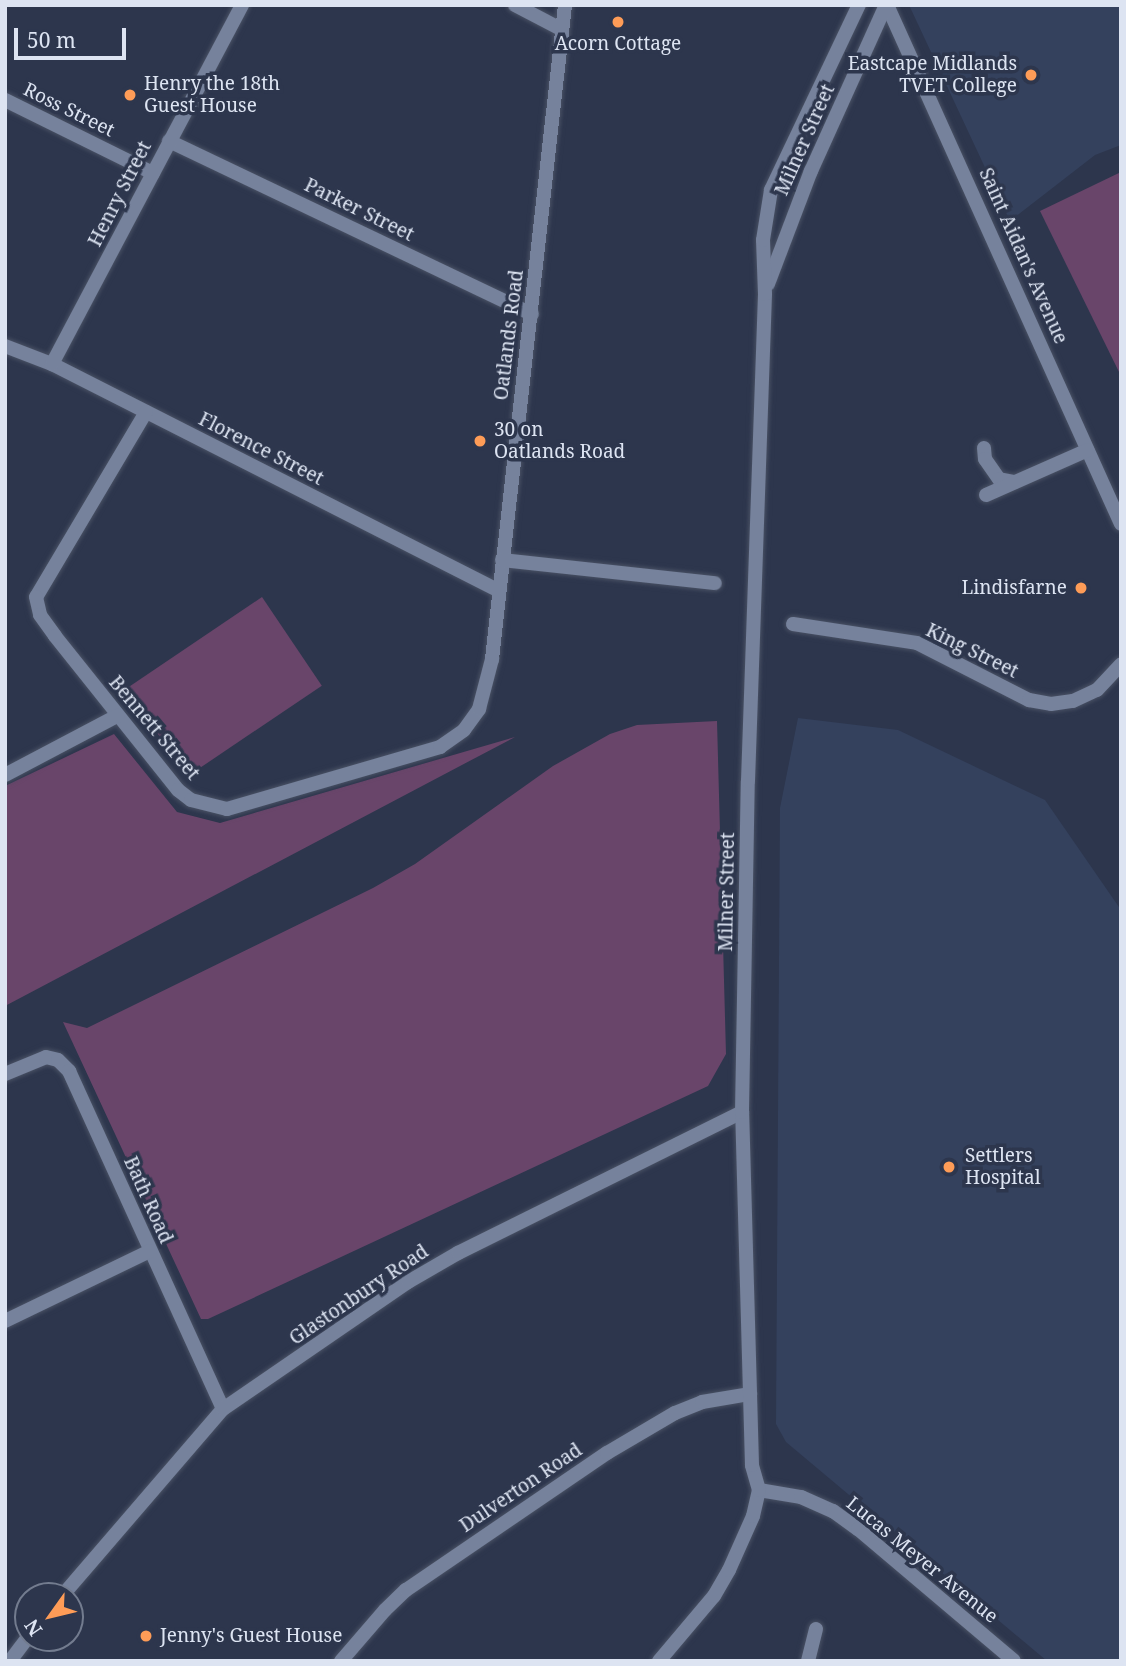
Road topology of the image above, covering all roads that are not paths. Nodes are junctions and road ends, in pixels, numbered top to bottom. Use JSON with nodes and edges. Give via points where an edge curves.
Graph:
{"nodes":[{"id":1,"x":242,"y":5,"type":"edge"},
{"id":2,"x":515,"y":5,"type":"edge"},
{"id":3,"x":565,"y":5,"type":"edge"},
{"id":4,"x":859,"y":5,"type":"edge"},
{"id":5,"x":887,"y":5,"type":"edge"},
{"id":6,"x":561,"y":29,"type":"junction"},
{"id":7,"x":5,"y":100,"type":"edge"},
{"id":8,"x":169,"y":141,"type":"junction"},
{"id":9,"x":153,"y":173,"type":"junction"},
{"id":10,"x":765,"y":294,"type":"junction"},
{"id":11,"x":532,"y":314,"type":"junction"},
{"id":12,"x":5,"y":346,"type":"edge"},
{"id":13,"x":52,"y":364,"type":"junction"},
{"id":14,"x":146,"y":412,"type":"junction"},
{"id":15,"x":984,"y":448,"type":"dead end"},
{"id":16,"x":1088,"y":450,"type":"junction"},
{"id":17,"x":1015,"y":482,"type":"junction"},
{"id":18,"x":986,"y":495,"type":"dead end"},
{"id":19,"x":1121,"y":524,"type":"edge"},
{"id":20,"x":502,"y":560,"type":"junction"},
{"id":21,"x":715,"y":583,"type":"dead end"},
{"id":22,"x":498,"y":590,"type":"junction"},
{"id":23,"x":793,"y":624,"type":"dead end"},
{"id":24,"x":1121,"y":664,"type":"edge"},
{"id":25,"x":479,"y":709,"type":"joint"},
{"id":26,"x":117,"y":716,"type":"junction"},
{"id":27,"x":5,"y":775,"type":"edge"},
{"id":28,"x":5,"y":1074,"type":"edge"},
{"id":29,"x":742,"y":1112,"type":"junction"},
{"id":30,"x":150,"y":1251,"type":"junction"},
{"id":31,"x":5,"y":1321,"type":"edge"},
{"id":32,"x":750,"y":1394,"type":"junction"},
{"id":33,"x":223,"y":1409,"type":"junction"},
{"id":34,"x":759,"y":1490,"type":"junction"},
{"id":35,"x":74,"y":1582,"type":"edge"},
{"id":36,"x":816,"y":1629,"type":"dead end"},
{"id":37,"x":341,"y":1661,"type":"edge"},
{"id":38,"x":659,"y":1661,"type":"edge"},
{"id":39,"x":808,"y":1661,"type":"edge"},
{"id":40,"x":1014,"y":1661,"type":"edge"}],
"edges":[{"from":1,"to":8,"type":"street","name":"Henry Street"},
{"from":2,"to":6,"type":"street"},
{"from":3,"to":6,"type":"street","name":"Oatlands Road"},
{"from":4,"to":10,"type":"street","name":"Milner Street","via":[[771,190],[763,240]]},
{"from":5,"to":10,"type":"street","name":"Milner Street","via":[[811,171]]},
{"from":5,"to":16,"type":"street","name":"Saint Aidan's Avenue"},
{"from":6,"to":11,"type":"street","name":"Oatlands Road"},
{"from":7,"to":9,"type":"street","name":"Ross Street"},
{"from":8,"to":9,"type":"street","name":"Henry Street"},
{"from":8,"to":11,"type":"street","name":"Parker Street"},
{"from":9,"to":13,"type":"street","name":"Henry Street"},
{"from":10,"to":29,"type":"street","name":"Milner Street"},
{"from":11,"to":20,"type":"street","name":"Oatlands Road"},
{"from":12,"to":13,"type":"street","name":"Florence Street"},
{"from":13,"to":14,"type":"street","name":"Florence Street"},
{"from":14,"to":22,"type":"street","name":"Florence Street"},
{"from":14,"to":26,"type":"street","name":"Bennett Street","via":[[36,597],[40,615]]},
{"from":15,"to":17,"type":"street","via":[[985,459],[999,478]]},
{"from":16,"to":17,"type":"street"},
{"from":16,"to":19,"type":"street","name":"Saint Aidan's Avenue"},
{"from":17,"to":18,"type":"street"},
{"from":20,"to":21,"type":"street"},
{"from":20,"to":22,"type":"street","name":"Oatlands Road"},
{"from":22,"to":25,"type":"street","name":"Oatlands Road","via":[[492,659]]},
{"from":23,"to":24,"type":"street","name":"King Street","via":[[917,643],[1030,700],[1051,704],[1073,701],[1097,690]]},
{"from":25,"to":26,"type":"street","name":"Bennett Street","via":[[464,730],[440,747],[227,809],[191,800],[178,790]]},
{"from":26,"to":27,"type":"street"},
{"from":28,"to":30,"type":"street","name":"Bath Road","via":[[46,1057],[58,1060],[69,1071]]},
{"from":29,"to":32,"type":"street","name":"Milner Street"},
{"from":29,"to":33,"type":"street","name":"Glastonbury Road","via":[[458,1253]]},
{"from":30,"to":31,"type":"street"},
{"from":30,"to":33,"type":"street","name":"Bath Road"},
{"from":32,"to":34,"type":"street","name":"Milner Street","via":[[752,1465]]},
{"from":32,"to":37,"type":"street","name":"Dulverton Road","via":[[702,1402],[675,1413],[607,1453],[406,1590]]},
{"from":33,"to":35,"type":"street","name":"Glastonbury Road"},
{"from":34,"to":38,"type":"street","via":[[749,1525],[714,1596]]},
{"from":34,"to":40,"type":"street","name":"Lucas Meyer Avenue","via":[[801,1497],[833,1511]]},
{"from":36,"to":39,"type":"street"}]}
